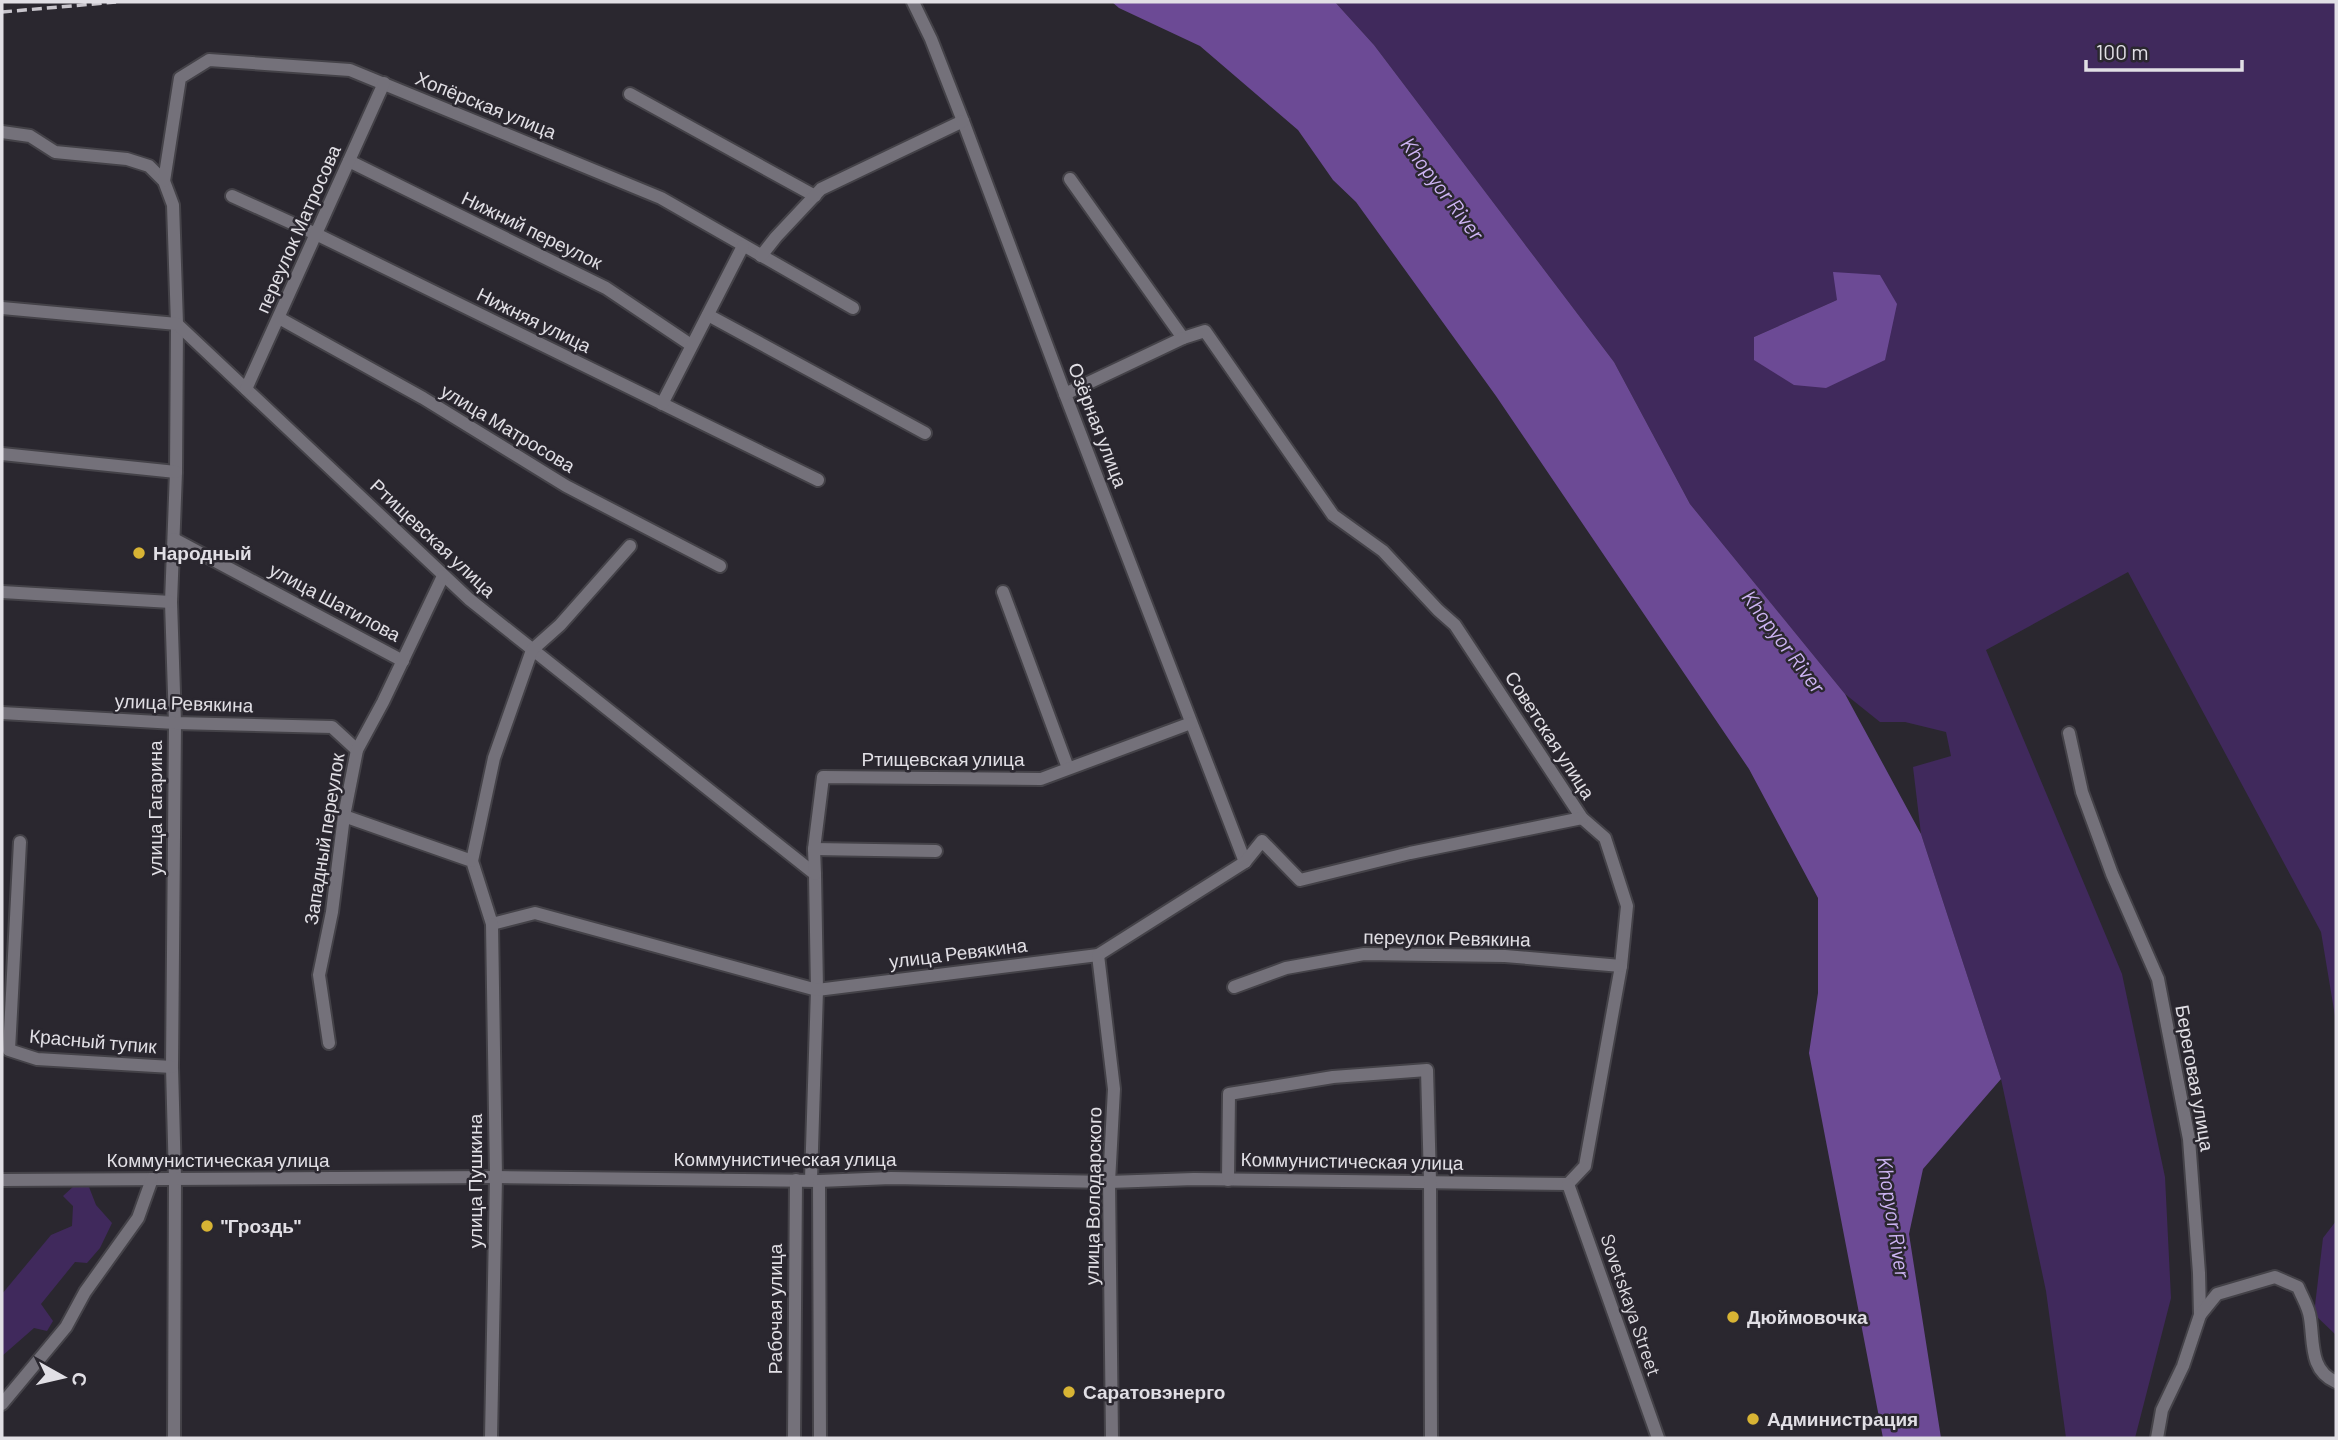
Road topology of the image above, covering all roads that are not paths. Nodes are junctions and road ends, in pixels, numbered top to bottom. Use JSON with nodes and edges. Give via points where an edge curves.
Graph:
{"nodes":[{"id":1,"x":913,"y":2,"type":"edge"},
{"id":2,"x":384,"y":83,"type":"junction"},
{"id":3,"x":630,"y":94,"type":"dead end"},
{"id":4,"x":963,"y":121,"type":"junction"},
{"id":5,"x":2,"y":132,"type":"edge"},
{"id":6,"x":349,"y":161,"type":"junction"},
{"id":7,"x":1070,"y":179,"type":"dead end"},
{"id":8,"x":164,"y":181,"type":"junction"},
{"id":9,"x":232,"y":196,"type":"dead end"},
{"id":10,"x":815,"y":196,"type":"junction"},
{"id":11,"x":316,"y":234,"type":"junction"},
{"id":12,"x":743,"y":246,"type":"junction"},
{"id":13,"x":761,"y":256,"type":"junction"},
{"id":14,"x":2,"y":308,"type":"edge"},
{"id":15,"x":853,"y":308,"type":"dead end"},
{"id":16,"x":708,"y":314,"type":"junction"},
{"id":17,"x":279,"y":318,"type":"junction"},
{"id":18,"x":177,"y":324,"type":"junction"},
{"id":19,"x":1183,"y":338,"type":"junction"},
{"id":20,"x":691,"y":345,"type":"junction"},
{"id":21,"x":246,"y":389,"type":"junction"},
{"id":22,"x":1065,"y":394,"type":"junction"},
{"id":23,"x":662,"y":404,"type":"junction"},
{"id":24,"x":925,"y":433,"type":"dead end"},
{"id":25,"x":2,"y":454,"type":"edge"},
{"id":26,"x":176,"y":472,"type":"junction"},
{"id":27,"x":818,"y":480,"type":"dead end"},
{"id":28,"x":174,"y":539,"type":"junction"},
{"id":29,"x":630,"y":546,"type":"dead end"},
{"id":30,"x":720,"y":566,"type":"dead end"},
{"id":31,"x":443,"y":576,"type":"junction"},
{"id":32,"x":2,"y":592,"type":"edge"},
{"id":33,"x":1003,"y":592,"type":"dead end"},
{"id":34,"x":172,"y":603,"type":"junction"},
{"id":35,"x":532,"y":650,"type":"junction"},
{"id":36,"x":403,"y":661,"type":"junction"},
{"id":37,"x":2,"y":713,"type":"edge"},
{"id":38,"x":175,"y":723,"type":"junction"},
{"id":39,"x":1191,"y":723,"type":"junction"},
{"id":40,"x":2068,"y":733,"type":"dead end"},
{"id":41,"x":357,"y":750,"type":"junction"},
{"id":42,"x":1068,"y":768,"type":"junction"},
{"id":43,"x":344,"y":816,"type":"junction"},
{"id":44,"x":1582,"y":818,"type":"junction"},
{"id":45,"x":20,"y":842,"type":"dead end"},
{"id":46,"x":814,"y":849,"type":"junction"},
{"id":47,"x":936,"y":851,"type":"dead end"},
{"id":48,"x":472,"y":861,"type":"junction"},
{"id":49,"x":1245,"y":862,"type":"junction"},
{"id":50,"x":815,"y":874,"type":"junction"},
{"id":51,"x":492,"y":924,"type":"junction"},
{"id":52,"x":1098,"y":955,"type":"junction"},
{"id":53,"x":1621,"y":966,"type":"junction"},
{"id":54,"x":1234,"y":987,"type":"dead end"},
{"id":55,"x":817,"y":990,"type":"junction"},
{"id":56,"x":329,"y":1043,"type":"dead end"},
{"id":57,"x":172,"y":1067,"type":"junction"},
{"id":58,"x":496,"y":1177,"type":"junction"},
{"id":59,"x":152,"y":1179,"type":"junction"},
{"id":60,"x":175,"y":1179,"type":"junction"},
{"id":61,"x":2,"y":1180,"type":"edge"},
{"id":62,"x":796,"y":1180,"type":"junction"},
{"id":63,"x":1228,"y":1180,"type":"junction"},
{"id":64,"x":815,"y":1181,"type":"junction"},
{"id":65,"x":1430,"y":1181,"type":"junction"},
{"id":66,"x":1109,"y":1182,"type":"junction"},
{"id":67,"x":1568,"y":1184,"type":"junction"},
{"id":68,"x":2200,"y":1315,"type":"junction"},
{"id":69,"x":2336,"y":1382,"type":"edge"},
{"id":70,"x":2,"y":1404,"type":"edge"},
{"id":71,"x":174,"y":1438,"type":"edge"},
{"id":72,"x":491,"y":1438,"type":"edge"},
{"id":73,"x":794,"y":1438,"type":"edge"},
{"id":74,"x":820,"y":1438,"type":"edge"},
{"id":75,"x":1112,"y":1438,"type":"edge"},
{"id":76,"x":1432,"y":1438,"type":"edge"},
{"id":77,"x":1658,"y":1438,"type":"edge"},
{"id":78,"x":2157,"y":1438,"type":"edge"}],
"edges":[{"from":1,"to":4,"type":"street","name":"Озёрная улица"},
{"from":2,"to":6,"type":"street","name":"переулок Матросова"},
{"from":2,"to":8,"type":"street","name":"Хопёрская улица","via":[[350,69],[209,60],[180,78]]},
{"from":2,"to":12,"type":"street","name":"Хопёрская улица","via":[[661,198]]},
{"from":3,"to":10,"type":"street"},
{"from":4,"to":10,"type":"street","via":[[821,189]]},
{"from":4,"to":22,"type":"street","name":"Озёрная улица"},
{"from":5,"to":8,"type":"street","via":[[30,136],[55,152],[127,159],[149,166]]},
{"from":6,"to":11,"type":"street","name":"переулок Матросова"},
{"from":6,"to":20,"type":"street","name":"Нижний переулок","via":[[606,288]]},
{"from":7,"to":19,"type":"street"},
{"from":8,"to":18,"type":"street","name":"улица Гагарина","via":[[173,205]]},
{"from":9,"to":11,"type":"street","name":"Нижняя улица"},
{"from":10,"to":13,"type":"street"},
{"from":11,"to":17,"type":"street","name":"переулок Матросова"},
{"from":11,"to":23,"type":"street","name":"Нижняя улица"},
{"from":12,"to":13,"type":"street","name":"Хопёрская улица"},
{"from":12,"to":16,"type":"street"},
{"from":13,"to":15,"type":"street","name":"Хопёрская улица"},
{"from":14,"to":18,"type":"street"},
{"from":16,"to":20,"type":"street"},
{"from":16,"to":24,"type":"street"},
{"from":17,"to":21,"type":"street","name":"переулок Матросова"},
{"from":17,"to":30,"type":"street","name":"улица Матросова","via":[[423,398],[566,486]]},
{"from":18,"to":21,"type":"street","name":"Ртищевская улица"},
{"from":18,"to":26,"type":"street","name":"улица Гагарина"},
{"from":19,"to":22,"type":"street"},
{"from":19,"to":44,"type":"street","name":"Советская улица","via":[[1205,331],[1334,515],[1383,551],[1455,625]]},
{"from":20,"to":23,"type":"street"},
{"from":21,"to":31,"type":"street","name":"Ртищевская улица"},
{"from":22,"to":39,"type":"street","name":"Озёрная улица"},
{"from":23,"to":27,"type":"street","name":"Нижняя улица"},
{"from":25,"to":26,"type":"street"},
{"from":26,"to":28,"type":"street","name":"улица Гагарина"},
{"from":28,"to":34,"type":"street","name":"улица Гагарина"},
{"from":28,"to":36,"type":"street","name":"улица Шатилова"},
{"from":29,"to":35,"type":"street"},
{"from":31,"to":35,"type":"street","name":"Ртищевская улица"},
{"from":31,"to":36,"type":"street","name":"Западный переулок"},
{"from":32,"to":34,"type":"street"},
{"from":33,"to":42,"type":"street"},
{"from":34,"to":38,"type":"street","name":"улица Гагарина"},
{"from":35,"to":48,"type":"street","via":[[494,758]]},
{"from":35,"to":50,"type":"street","name":"Ртищевская улица"},
{"from":36,"to":41,"type":"street","name":"Западный переулок"},
{"from":37,"to":38,"type":"street","name":"улица Ревякина"},
{"from":38,"to":41,"type":"street","name":"улица Ревякина","via":[[332,727]]},
{"from":38,"to":57,"type":"street","name":"улица Гагарина"},
{"from":39,"to":42,"type":"street","name":"Ртищевская улица"},
{"from":39,"to":49,"type":"street","name":"Озёрная улица"},
{"from":40,"to":68,"type":"street","name":"Береговая улица","via":[[2082,792],[2112,874],[2158,979],[2189,1139]]},
{"from":41,"to":43,"type":"street","name":"Западный переулок"},
{"from":42,"to":46,"type":"street","name":"Ртищевская улица","via":[[1041,779],[823,778]]},
{"from":43,"to":48,"type":"street"},
{"from":43,"to":56,"type":"street","name":"Западный переулок","via":[[319,975]]},
{"from":44,"to":49,"type":"street","name":"улица Ревякина","via":[[1300,880],[1262,841]]},
{"from":44,"to":53,"type":"street","name":"Советская улица","via":[[1605,838],[1626,906]]},
{"from":45,"to":57,"type":"street","name":"Красный тупик","via":[[9,1051],[37,1059]]},
{"from":46,"to":47,"type":"street"},
{"from":46,"to":50,"type":"street","name":"Ртищевская улица"},
{"from":48,"to":51,"type":"street"},
{"from":49,"to":52,"type":"street","name":"улица Ревякина"},
{"from":50,"to":55,"type":"street","name":"Ртищевская улица"},
{"from":51,"to":55,"type":"street","name":"улица Ревякина","via":[[535,913]]},
{"from":51,"to":58,"type":"street","name":"улица Пушкина"},
{"from":52,"to":55,"type":"street","name":"улица Ревякина"},
{"from":52,"to":66,"type":"street","name":"улица Володарского","via":[[1114,1089]]},
{"from":53,"to":54,"type":"street","name":"переулок Ревякина","via":[[1505,956],[1364,954],[1286,968]]},
{"from":53,"to":67,"type":"street","name":"Советская улица","via":[[1585,1166]]},
{"from":55,"to":64,"type":"street","name":"Ртищевская улица"},
{"from":57,"to":60,"type":"street","name":"улица Гагарина"},
{"from":58,"to":60,"type":"street","name":"Коммунистическая улица"},
{"from":58,"to":62,"type":"street","name":"Коммунистическая улица"},
{"from":58,"to":72,"type":"street","name":"улица Пушкина"},
{"from":59,"to":60,"type":"street","name":"Коммунистическая улица"},
{"from":59,"to":61,"type":"street","name":"Коммунистическая улица"},
{"from":59,"to":70,"type":"street","via":[[138,1218],[65,1327]]},
{"from":60,"to":71,"type":"street","name":"улица Гагарина"},
{"from":62,"to":64,"type":"street","name":"Коммунистическая улица"},
{"from":62,"to":73,"type":"street","name":"Рабочая улица"},
{"from":63,"to":65,"type":"street","name":"Коммунистическая улица"},
{"from":63,"to":65,"type":"street","via":[[1229,1094],[1333,1077],[1427,1070]]},
{"from":63,"to":66,"type":"street","name":"Коммунистическая улица"},
{"from":64,"to":66,"type":"street","name":"Коммунистическая улица"},
{"from":64,"to":74,"type":"street"},
{"from":65,"to":67,"type":"street","name":"Коммунистическая улица"},
{"from":65,"to":76,"type":"street"},
{"from":66,"to":75,"type":"street","name":"улица Володарского"},
{"from":67,"to":77,"type":"street","name":"Sovetskaya Street"},
{"from":68,"to":69,"type":"street","via":[[2217,1294],[2275,1278],[2298,1287],[2310,1316],[2312,1353],[2326,1378]]},
{"from":68,"to":78,"type":"street","name":"Береговая улица","via":[[2162,1410]]}]}
